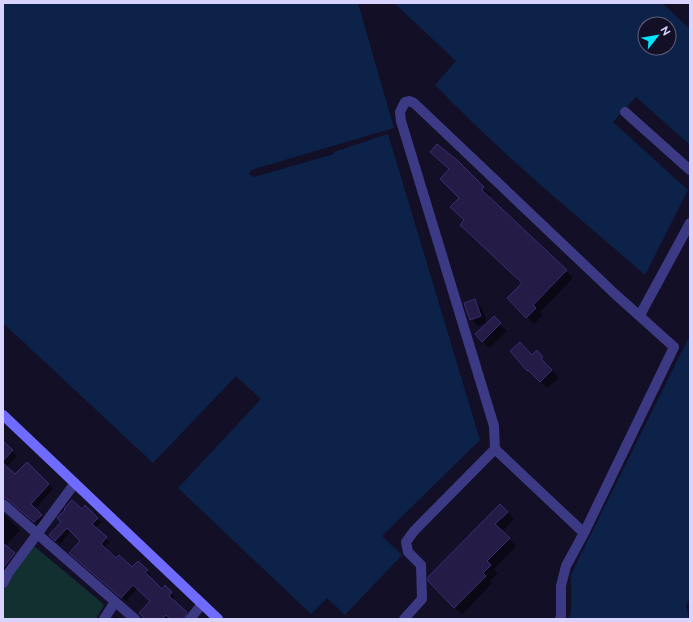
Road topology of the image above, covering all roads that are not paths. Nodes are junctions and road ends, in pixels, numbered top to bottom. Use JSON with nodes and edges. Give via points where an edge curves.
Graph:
{"nodes":[{"id":1,"x":625,"y":112,"type":"dead end"},
{"id":2,"x":690,"y":170,"type":"edge"},
{"id":3,"x":690,"y":223,"type":"edge"},
{"id":4,"x":640,"y":315,"type":"junction"},
{"id":5,"x":3,"y":415,"type":"edge"},
{"id":6,"x":495,"y":449,"type":"junction"},
{"id":7,"x":74,"y":483,"type":"junction"},
{"id":8,"x":3,"y":504,"type":"edge"},
{"id":9,"x":584,"y":533,"type":"junction"},
{"id":10,"x":37,"y":534,"type":"junction"},
{"id":11,"x":6,"y":569,"type":"edge"},
{"id":12,"x":3,"y":583,"type":"edge"},
{"id":13,"x":115,"y":602,"type":"junction"},
{"id":14,"x":202,"y":604,"type":"junction"},
{"id":15,"x":104,"y":619,"type":"edge"},
{"id":16,"x":135,"y":619,"type":"edge"},
{"id":17,"x":190,"y":619,"type":"edge"},
{"id":18,"x":218,"y":619,"type":"edge"},
{"id":19,"x":404,"y":619,"type":"edge"},
{"id":20,"x":560,"y":619,"type":"edge"}],
"edges":[{"from":1,"to":2,"type":"street"},
{"from":3,"to":4,"type":"street"},
{"from":4,"to":6,"type":"street","via":[[414,103],[405,102],[400,112],[401,121],[494,426]]},
{"from":4,"to":9,"type":"street","via":[[674,347]]},
{"from":5,"to":7,"type":"street"},
{"from":6,"to":9,"type":"street"},
{"from":6,"to":19,"type":"street","via":[[406,542],[408,552],[421,565],[422,599]]},
{"from":7,"to":10,"type":"street"},
{"from":7,"to":14,"type":"street"},
{"from":8,"to":10,"type":"street"},
{"from":9,"to":20,"type":"street","via":[[566,566],[561,586]]},
{"from":10,"to":11,"type":"street"},
{"from":10,"to":13,"type":"street"},
{"from":11,"to":12,"type":"street"},
{"from":13,"to":15,"type":"street"},
{"from":13,"to":16,"type":"street"},
{"from":14,"to":17,"type":"street"},
{"from":14,"to":18,"type":"street"}]}
